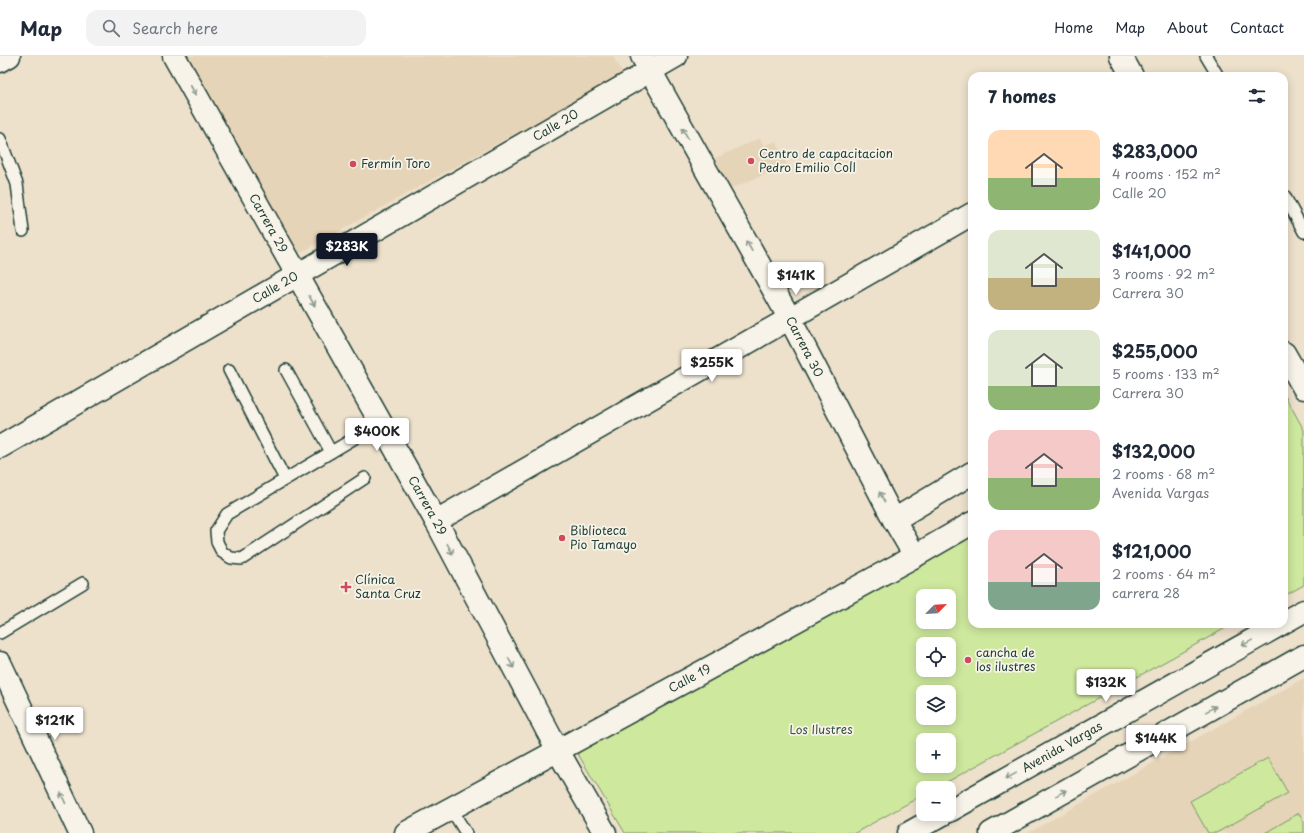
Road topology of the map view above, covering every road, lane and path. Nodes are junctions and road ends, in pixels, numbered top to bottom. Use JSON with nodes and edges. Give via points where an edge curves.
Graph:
{"nodes":[{"id":1,"x":9,"y":56,"type":"edge"},
{"id":2,"x":174,"y":56,"type":"edge"},
{"id":3,"x":676,"y":56,"type":"edge"},
{"id":4,"x":1120,"y":56,"type":"edge"},
{"id":5,"x":1206,"y":56,"type":"edge"},
{"id":6,"x":0,"y":61,"type":"edge"},
{"id":7,"x":646,"y":63,"type":"edge"},
{"id":8,"x":1130,"y":72,"type":"edge"},
{"id":9,"x":1216,"y":72,"type":"edge"},
{"id":10,"x":0,"y":139,"type":"edge"},
{"id":11,"x":1288,"y":202,"type":"edge"},
{"id":12,"x":968,"y":216,"type":"edge"},
{"id":13,"x":23,"y":231,"type":"dead end"},
{"id":14,"x":1304,"y":232,"type":"edge"},
{"id":15,"x":298,"y":276,"type":"junction"},
{"id":16,"x":790,"y":319,"type":"junction"},
{"id":17,"x":1288,"y":360,"type":"edge"},
{"id":18,"x":229,"y":370,"type":"dead end"},
{"id":19,"x":286,"y":370,"type":"dead end"},
{"id":20,"x":1304,"y":388,"type":"edge"},
{"id":21,"x":380,"y":423,"type":"junction"},
{"id":22,"x":0,"y":447,"type":"edge"},
{"id":23,"x":331,"y":452,"type":"junction"},
{"id":24,"x":968,"y":475,"type":"edge"},
{"id":25,"x":364,"y":478,"type":"dead end"},
{"id":26,"x":285,"y":480,"type":"junction"},
{"id":27,"x":894,"y":520,"type":"junction"},
{"id":28,"x":436,"y":521,"type":"junction"},
{"id":29,"x":968,"y":525,"type":"edge"},
{"id":30,"x":915,"y":556,"type":"junction"},
{"id":31,"x":83,"y":583,"type":"dead end"},
{"id":32,"x":1304,"y":611,"type":"edge"},
{"id":33,"x":1288,"y":620,"type":"edge"},
{"id":34,"x":1273,"y":628,"type":"edge"},
{"id":35,"x":0,"y":633,"type":"edge"},
{"id":36,"x":1304,"y":656,"type":"edge"},
{"id":37,"x":0,"y":663,"type":"edge"},
{"id":38,"x":558,"y":751,"type":"junction"},
{"id":39,"x":956,"y":807,"type":"edge"},
{"id":40,"x":451,"y":809,"type":"junction"},
{"id":41,"x":930,"y":821,"type":"edge"},
{"id":42,"x":80,"y":833,"type":"edge"},
{"id":43,"x":406,"y":833,"type":"edge"},
{"id":44,"x":466,"y":833,"type":"edge"},
{"id":45,"x":605,"y":833,"type":"edge"},
{"id":46,"x":909,"y":833,"type":"edge"},
{"id":47,"x":990,"y":833,"type":"edge"}],
"edges":[{"from":1,"to":6,"type":"street"},
{"from":2,"to":15,"type":"street","name":"Carrera 29","one_way":true},
{"from":3,"to":7,"type":"street","name":"Calle 20"},
{"from":4,"to":8,"type":"street"},
{"from":5,"to":9,"type":"lane"},
{"from":7,"to":15,"type":"street","name":"Calle 20"},
{"from":16,"to":7,"type":"street","name":"Carrera 30","one_way":true},
{"from":10,"to":13,"type":"lane","via":[[17,184]]},
{"from":11,"to":14,"type":"lane"},
{"from":12,"to":16,"type":"street"},
{"from":15,"to":21,"type":"street","name":"Carrera 29","one_way":true},
{"from":15,"to":22,"type":"street","name":"Calle 20"},
{"from":27,"to":16,"type":"street","name":"Carrera 30","one_way":true},
{"from":16,"to":28,"type":"street"},
{"from":17,"to":20,"type":"street"},
{"from":18,"to":26,"type":"lane"},
{"from":19,"to":23,"type":"lane"},
{"from":21,"to":23,"type":"lane"},
{"from":21,"to":28,"type":"street","name":"Carrera 29"},
{"from":23,"to":26,"type":"lane"},
{"from":24,"to":27,"type":"street"},
{"from":25,"to":26,"type":"lane","via":[[242,559],[231,558],[222,552],[217,542],[216,531],[227,514]]},
{"from":27,"to":30,"type":"street","name":"Carrera 30"},
{"from":28,"to":38,"type":"street","name":"Carrera 29","one_way":true},
{"from":29,"to":30,"type":"street","name":"Calle 19"},
{"from":30,"to":38,"type":"street","name":"Calle 19"},
{"from":31,"to":35,"type":"lane"},
{"from":32,"to":33,"type":"street"},
{"from":34,"to":39,"type":"street","name":"Avenida Vargas","one_way":true},
{"from":47,"to":36,"type":"street","one_way":true},
{"from":42,"to":37,"type":"street","one_way":true},
{"from":38,"to":40,"type":"street","name":"Calle 19"},
{"from":38,"to":45,"type":"street","name":"Carrera 29"},
{"from":40,"to":43,"type":"street","name":"Calle 19"},
{"from":40,"to":44,"type":"lane"},
{"from":41,"to":46,"type":"street"}]}
